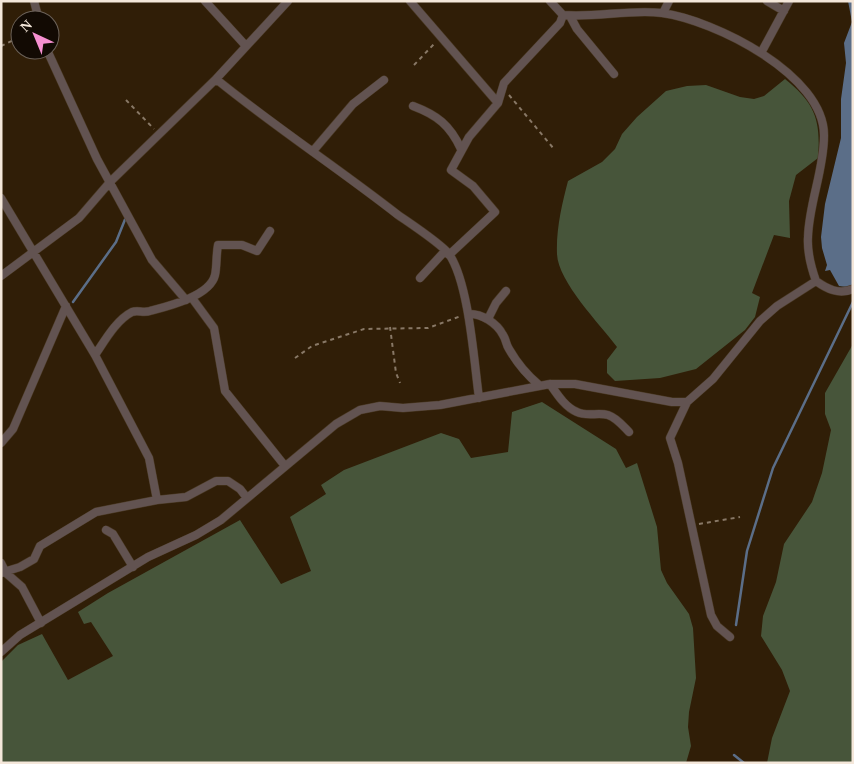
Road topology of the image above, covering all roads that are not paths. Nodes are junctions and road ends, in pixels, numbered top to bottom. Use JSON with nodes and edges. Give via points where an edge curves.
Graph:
{"nodes":[{"id":1,"x":205,"y":1,"type":"edge"},
{"id":2,"x":288,"y":1,"type":"edge"},
{"id":3,"x":410,"y":1,"type":"edge"},
{"id":4,"x":550,"y":1,"type":"edge"},
{"id":5,"x":669,"y":1,"type":"edge"},
{"id":6,"x":767,"y":1,"type":"edge"},
{"id":7,"x":789,"y":1,"type":"edge"},
{"id":8,"x":784,"y":11,"type":"junction"},
{"id":9,"x":663,"y":13,"type":"junction"},
{"id":10,"x":567,"y":15,"type":"junction"},
{"id":11,"x":246,"y":46,"type":"junction"},
{"id":12,"x":761,"y":53,"type":"junction"},
{"id":13,"x":52,"y":60,"type":"edge"},
{"id":14,"x":614,"y":74,"type":"dead end"},
{"id":15,"x":216,"y":79,"type":"junction"},
{"id":16,"x":384,"y":80,"type":"dead end"},
{"id":17,"x":498,"y":103,"type":"junction"},
{"id":18,"x":413,"y":106,"type":"dead end"},
{"id":19,"x":461,"y":149,"type":"junction"},
{"id":20,"x":313,"y":151,"type":"junction"},
{"id":21,"x":110,"y":182,"type":"junction"},
{"id":22,"x":1,"y":198,"type":"edge"},
{"id":23,"x":270,"y":231,"type":"dead end"},
{"id":24,"x":32,"y":251,"type":"junction"},
{"id":25,"x":447,"y":253,"type":"junction"},
{"id":26,"x":1,"y":276,"type":"edge"},
{"id":27,"x":420,"y":278,"type":"dead end"},
{"id":28,"x":816,"y":282,"type":"junction"},
{"id":29,"x":853,"y":289,"type":"edge"},
{"id":30,"x":506,"y":291,"type":"dead end"},
{"id":31,"x":189,"y":299,"type":"junction"},
{"id":32,"x":66,"y":306,"type":"junction"},
{"id":33,"x":468,"y":314,"type":"junction"},
{"id":34,"x":488,"y":319,"type":"junction"},
{"id":35,"x":95,"y":356,"type":"junction"},
{"id":36,"x":550,"y":384,"type":"junction"},
{"id":37,"x":539,"y":385,"type":"junction"},
{"id":38,"x":479,"y":398,"type":"junction"},
{"id":39,"x":687,"y":402,"type":"junction"},
{"id":40,"x":629,"y":432,"type":"dead end"},
{"id":41,"x":1,"y":443,"type":"edge"},
{"id":42,"x":284,"y":466,"type":"junction"},
{"id":43,"x":247,"y":498,"type":"junction"},
{"id":44,"x":157,"y":500,"type":"junction"},
{"id":45,"x":106,"y":530,"type":"dead end"},
{"id":46,"x":1,"y":563,"type":"edge"},
{"id":47,"x":133,"y":567,"type":"junction"},
{"id":48,"x":4,"y":573,"type":"edge"},
{"id":49,"x":41,"y":623,"type":"junction"},
{"id":50,"x":730,"y":637,"type":"dead end"},
{"id":51,"x":1,"y":652,"type":"edge"}],
"edges":[{"from":1,"to":11,"type":"street"},
{"from":2,"to":11,"type":"street"},
{"from":3,"to":17,"type":"street"},
{"from":4,"to":10,"type":"street"},
{"from":5,"to":9,"type":"street"},
{"from":6,"to":8,"type":"street"},
{"from":7,"to":8,"type":"street"},
{"from":8,"to":12,"type":"street"},
{"from":9,"to":10,"type":"street"},
{"from":9,"to":12,"type":"street","via":[[709,26]]},
{"from":10,"to":14,"type":"street"},
{"from":10,"to":17,"type":"street","via":[[504,83]]},
{"from":11,"to":15,"type":"street"},
{"from":12,"to":28,"type":"street","via":[[800,85],[814,101],[821,116],[823,157],[808,237]]},
{"from":13,"to":21,"type":"street"},
{"from":15,"to":20,"type":"street"},
{"from":15,"to":21,"type":"street"},
{"from":16,"to":20,"type":"street","via":[[353,104]]},
{"from":17,"to":19,"type":"street"},
{"from":18,"to":19,"type":"street","via":[[433,114],[454,133]]},
{"from":19,"to":25,"type":"street","via":[[451,170],[473,186],[495,212]]},
{"from":20,"to":25,"type":"street"},
{"from":21,"to":24,"type":"street","via":[[79,218]]},
{"from":21,"to":31,"type":"street","via":[[152,260]]},
{"from":22,"to":24,"type":"street"},
{"from":23,"to":31,"type":"street","via":[[257,251],[242,245],[218,245],[215,276],[210,284]]},
{"from":24,"to":26,"type":"street"},
{"from":24,"to":32,"type":"street"},
{"from":25,"to":27,"type":"street"},
{"from":25,"to":33,"type":"street","via":[[462,286]]},
{"from":28,"to":29,"type":"street","via":[[832,290],[847,292]]},
{"from":28,"to":39,"type":"street","via":[[777,306],[760,321],[713,379]]},
{"from":30,"to":34,"type":"street"},
{"from":31,"to":35,"type":"street","via":[[148,312],[130,313]]},
{"from":31,"to":42,"type":"street","via":[[214,328],[225,391]]},
{"from":32,"to":35,"type":"street"},
{"from":32,"to":41,"type":"street","via":[[13,429]]},
{"from":33,"to":34,"type":"street","via":[[475,313]]},
{"from":33,"to":38,"type":"street"},
{"from":34,"to":37,"type":"street","via":[[503,334],[508,349],[521,368]]},
{"from":35,"to":44,"type":"street","via":[[150,458]]},
{"from":36,"to":37,"type":"street"},
{"from":36,"to":39,"type":"street","via":[[575,384]]},
{"from":36,"to":40,"type":"street","via":[[558,396],[577,412],[607,414]]},
{"from":37,"to":38,"type":"street"},
{"from":38,"to":42,"type":"street","via":[[440,405],[380,406],[360,410],[336,424]]},
{"from":39,"to":50,"type":"street","via":[[670,438],[711,615],[717,626]]},
{"from":42,"to":43,"type":"street"},
{"from":43,"to":44,"type":"street","via":[[228,481],[216,481],[186,497]]},
{"from":43,"to":47,"type":"street","via":[[221,520]]},
{"from":44,"to":48,"type":"street","via":[[96,512],[40,546],[34,559]]},
{"from":45,"to":47,"type":"street","via":[[113,534]]},
{"from":46,"to":48,"type":"street"},
{"from":47,"to":49,"type":"street"},
{"from":48,"to":49,"type":"street","via":[[22,587]]},
{"from":49,"to":51,"type":"street","via":[[20,635]]}]}
